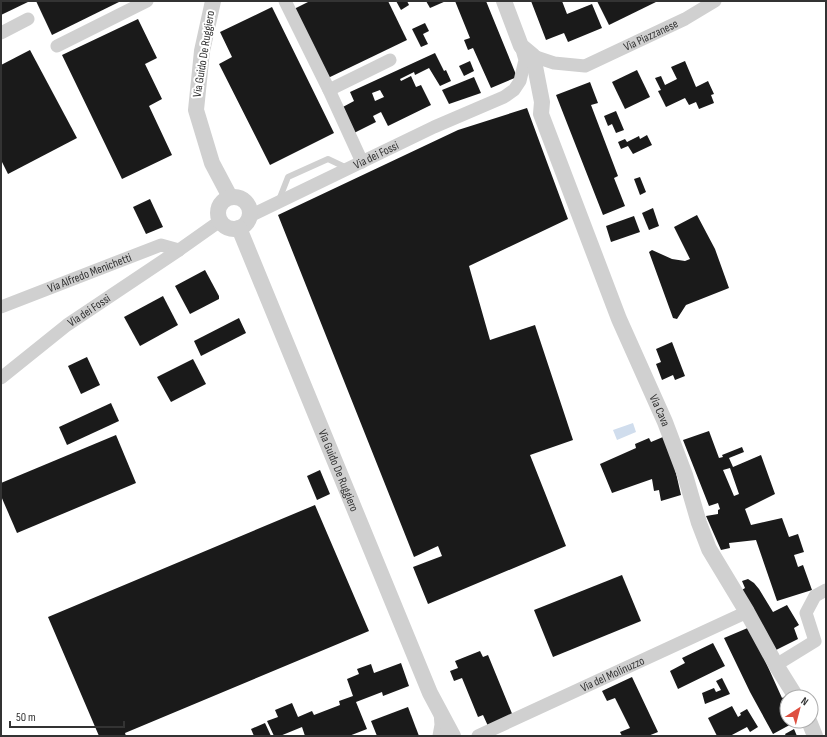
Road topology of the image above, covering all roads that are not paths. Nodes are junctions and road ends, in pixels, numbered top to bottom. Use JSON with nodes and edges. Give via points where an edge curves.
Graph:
{"nodes":[{"id":1,"x":147,"y":1,"type":"edge"},
{"id":2,"x":213,"y":1,"type":"edge"},
{"id":3,"x":285,"y":1,"type":"edge"},
{"id":4,"x":504,"y":1,"type":"edge"},
{"id":5,"x":715,"y":1,"type":"edge"},
{"id":6,"x":28,"y":20,"type":"dead end"},
{"id":7,"x":1,"y":33,"type":"edge"},
{"id":8,"x":57,"y":46,"type":"dead end"},
{"id":9,"x":527,"y":51,"type":"junction"},
{"id":10,"x":390,"y":60,"type":"dead end"},
{"id":11,"x":329,"y":90,"type":"junction"},
{"id":12,"x":362,"y":162,"type":"junction"},
{"id":13,"x":348,"y":169,"type":"junction"},
{"id":14,"x":230,"y":197,"type":"junction"},
{"id":15,"x":278,"y":203,"type":"junction"},
{"id":16,"x":220,"y":221,"type":"junction"},
{"id":17,"x":244,"y":222,"type":"junction"},
{"id":18,"x":179,"y":250,"type":"junction"},
{"id":19,"x":1,"y":307,"type":"edge"},
{"id":20,"x":1,"y":378,"type":"edge"},
{"id":21,"x":826,"y":590,"type":"edge"},
{"id":22,"x":748,"y":612,"type":"junction"},
{"id":23,"x":776,"y":665,"type":"junction"},
{"id":24,"x":791,"y":689,"type":"edge"},
{"id":25,"x":440,"y":712,"type":"junction"},
{"id":26,"x":440,"y":736,"type":"edge"},
{"id":27,"x":453,"y":736,"type":"edge"},
{"id":28,"x":478,"y":736,"type":"edge"}],
"edges":[{"from":1,"to":8,"type":"street"},
{"from":2,"to":14,"type":"street","name":"Via Guido De Ruggiero","via":[[202,51],[196,110],[212,163]]},
{"from":3,"to":11,"type":"street"},
{"from":4,"to":9,"type":"street"},
{"from":5,"to":9,"type":"street","name":"Via Piazzanese","via":[[685,19],[585,66],[554,63]]},
{"from":6,"to":7,"type":"street"},
{"from":9,"to":12,"type":"street","name":"Via dei Fossi","via":[[520,81],[514,90],[504,97]]},
{"from":9,"to":22,"type":"street","name":"Via Cava","via":[[542,102],[541,114],[619,319],[665,422],[709,549]]},
{"from":10,"to":11,"type":"street"},
{"from":11,"to":12,"type":"street"},
{"from":12,"to":13,"type":"street","name":"Via dei Fossi"},
{"from":13,"to":15,"type":"street","name":"Via dei Fossi"},
{"from":13,"to":15,"type":"lane","via":[[328,160],[288,178]]},
{"from":14,"to":16,"type":"street","via":[[219,206]]},
{"from":14,"to":17,"type":"street","via":[[238,197],[249,206]]},
{"from":15,"to":17,"type":"street","name":"Via dei Fossi"},
{"from":16,"to":17,"type":"street","via":[[231,229]]},
{"from":16,"to":18,"type":"street","name":"Via dei Fossi"},
{"from":17,"to":25,"type":"street","name":"Via Guido De Ruggiero","via":[[424,678]]},
{"from":18,"to":19,"type":"street","name":"Via Alfredo Menichetti","via":[[161,245]]},
{"from":18,"to":20,"type":"street","name":"Via dei Fossi","via":[[67,325]]},
{"from":21,"to":23,"type":"street","via":[[815,596],[806,613],[815,641]]},
{"from":22,"to":23,"type":"street","name":"Via Cava"},
{"from":22,"to":28,"type":"street","name":"Via del Molinuzzo"},
{"from":23,"to":24,"type":"street","name":"Via Cava"},
{"from":25,"to":26,"type":"street","name":"Via Guido De Ruggiero"},
{"from":25,"to":27,"type":"street","name":"Via Guido De Ruggiero"}]}
